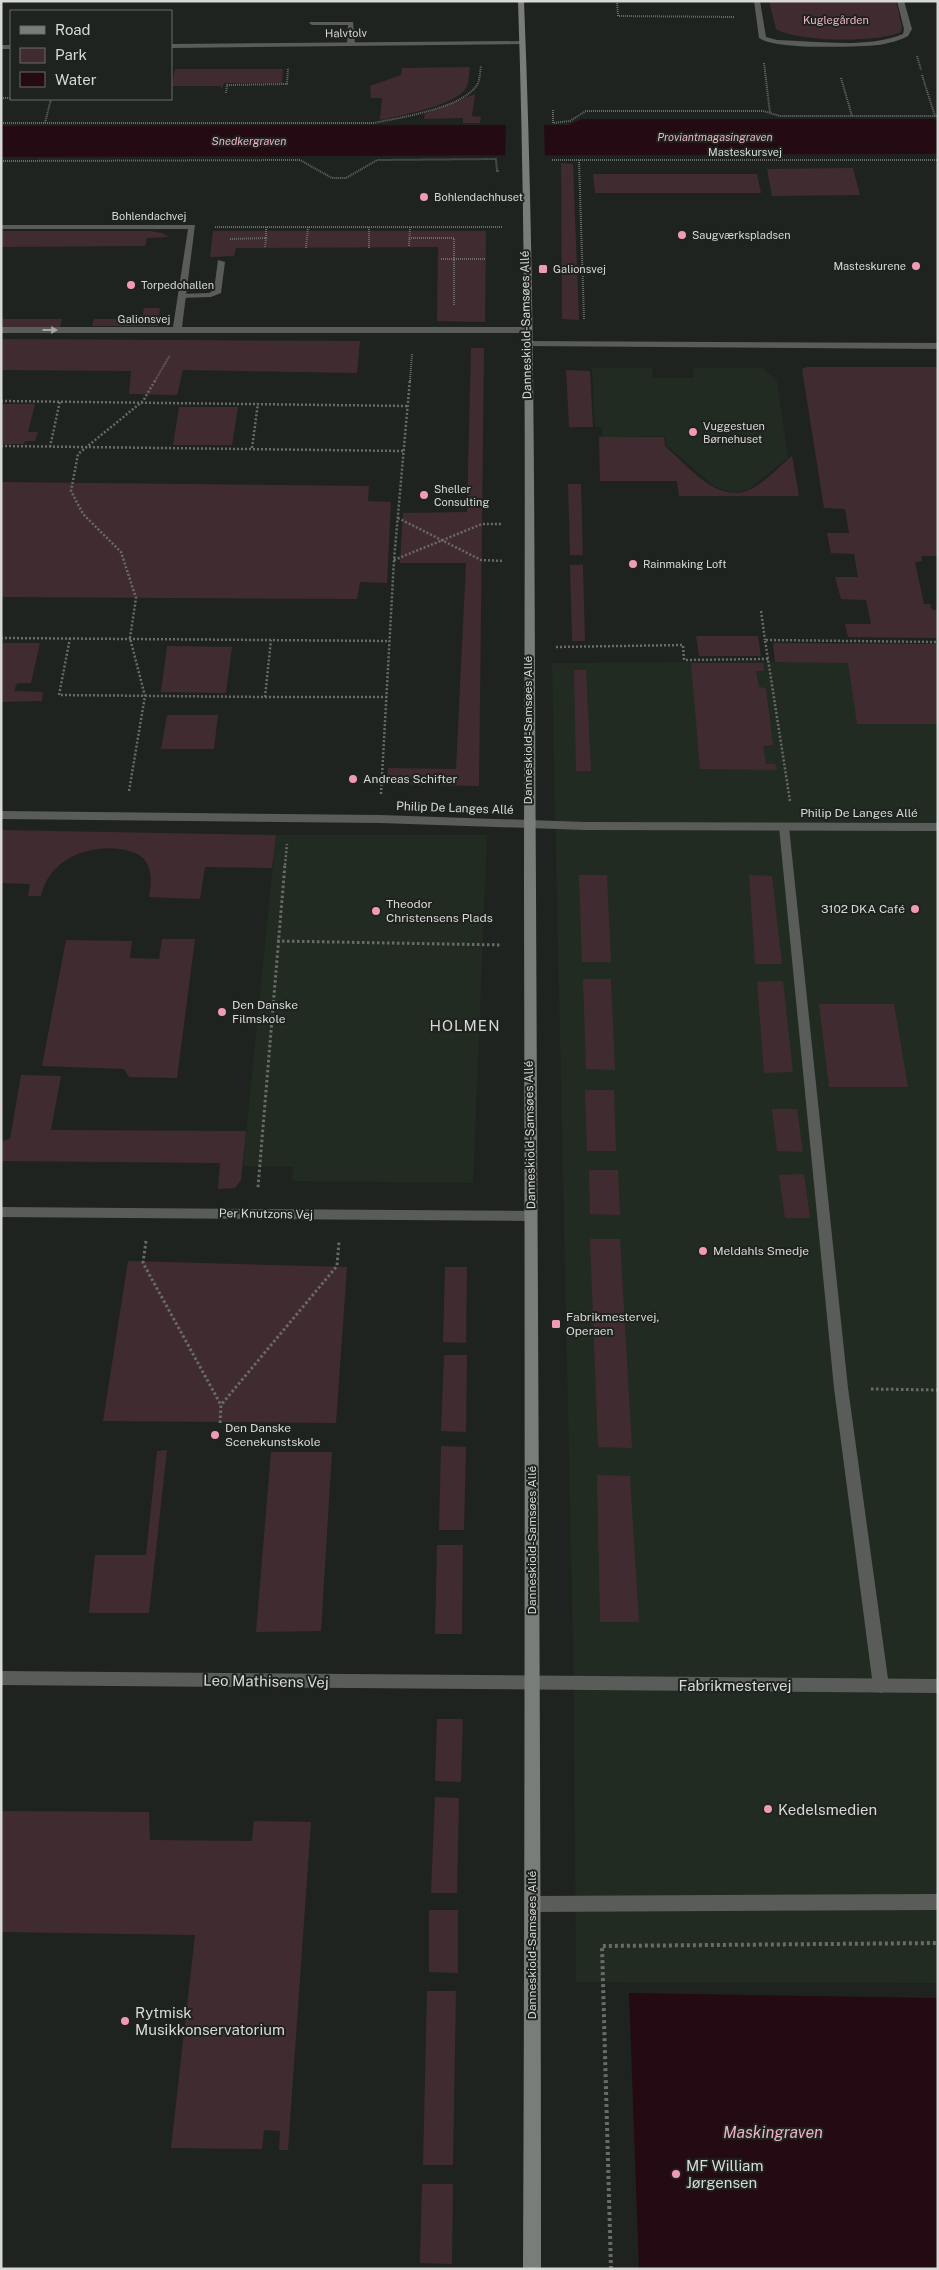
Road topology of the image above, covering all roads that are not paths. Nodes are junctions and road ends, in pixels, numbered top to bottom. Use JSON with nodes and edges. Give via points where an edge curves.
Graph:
{"nodes":[{"id":1,"x":521,"y":1,"type":"edge"},
{"id":2,"x":757,"y":1,"type":"edge"},
{"id":3,"x":900,"y":1,"type":"edge"},
{"id":4,"x":312,"y":23,"type":"dead end"},
{"id":5,"x":521,"y":42,"type":"junction"},
{"id":6,"x":351,"y":44,"type":"junction"},
{"id":7,"x":172,"y":46,"type":"edge"},
{"id":8,"x":1,"y":227,"type":"edge"},
{"id":9,"x":221,"y":262,"type":"dead end"},
{"id":10,"x":181,"y":296,"type":"junction"},
{"id":11,"x":1,"y":330,"type":"edge"},
{"id":12,"x":177,"y":330,"type":"junction"},
{"id":13,"x":526,"y":330,"type":"junction"},
{"id":14,"x":526,"y":343,"type":"junction"},
{"id":15,"x":938,"y":346,"type":"edge"},
{"id":16,"x":1,"y":816,"type":"edge"},
{"id":17,"x":528,"y":824,"type":"junction"},
{"id":18,"x":789,"y":826,"type":"junction"},
{"id":19,"x":938,"y":827,"type":"edge"},
{"id":20,"x":1,"y":1212,"type":"edge"},
{"id":21,"x":531,"y":1216,"type":"junction"},
{"id":22,"x":1,"y":1678,"type":"edge"},
{"id":23,"x":532,"y":1684,"type":"junction"},
{"id":24,"x":881,"y":1686,"type":"junction"},
{"id":25,"x":938,"y":1686,"type":"edge"},
{"id":26,"x":938,"y":1902,"type":"edge"},
{"id":27,"x":532,"y":1904,"type":"junction"},
{"id":28,"x":532,"y":2269,"type":"edge"}],
"edges":[{"from":1,"to":5,"type":"street","name":"Danneskiold-Samsøes Allé"},
{"from":2,"to":3,"type":"street","via":[[763,38],[777,42],[862,43],[900,39],[906,35],[908,29]]},
{"from":4,"to":6,"type":"street","via":[[351,23]]},
{"from":5,"to":6,"type":"street","name":"Halvtolv"},
{"from":5,"to":13,"type":"street","name":"Danneskiold-Samsøes Allé","via":[[525,114]]},
{"from":6,"to":7,"type":"street","name":"Halvtolv"},
{"from":8,"to":10,"type":"street","name":"Bohlendachvej","via":[[192,227]]},
{"from":9,"to":10,"type":"street","via":[[218,291],[211,295]]},
{"from":10,"to":12,"type":"street","name":"Bohlendachvej"},
{"from":11,"to":12,"type":"street","name":"Galionsvej","one_way":true},
{"from":12,"to":13,"type":"street","name":"Galionsvej"},
{"from":13,"to":14,"type":"street","name":"Danneskiold-Samsøes Allé"},
{"from":14,"to":15,"type":"street"},
{"from":14,"to":17,"type":"street","name":"Danneskiold-Samsøes Allé"},
{"from":16,"to":17,"type":"street","name":"Philip De Langes Allé","via":[[380,819]]},
{"from":17,"to":18,"type":"street","name":"Philip De Langes Allé"},
{"from":17,"to":21,"type":"street","name":"Danneskiold-Samsøes Allé"},
{"from":18,"to":19,"type":"street","name":"Philip De Langes Allé"},
{"from":18,"to":24,"type":"street","via":[[841,1388]]},
{"from":20,"to":21,"type":"street","name":"Per Knutzons Vej"},
{"from":21,"to":23,"type":"street","name":"Danneskiold-Samsøes Allé"},
{"from":22,"to":23,"type":"street","name":"Leo Mathisens Vej"},
{"from":23,"to":24,"type":"street","name":"Fabrikmestervej"},
{"from":23,"to":27,"type":"street","name":"Danneskiold-Samsøes Allé"},
{"from":24,"to":25,"type":"street","name":"Fabrikmestervej"},
{"from":26,"to":27,"type":"street"},
{"from":27,"to":28,"type":"street","name":"Danneskiold-Samsøes Allé"}]}
